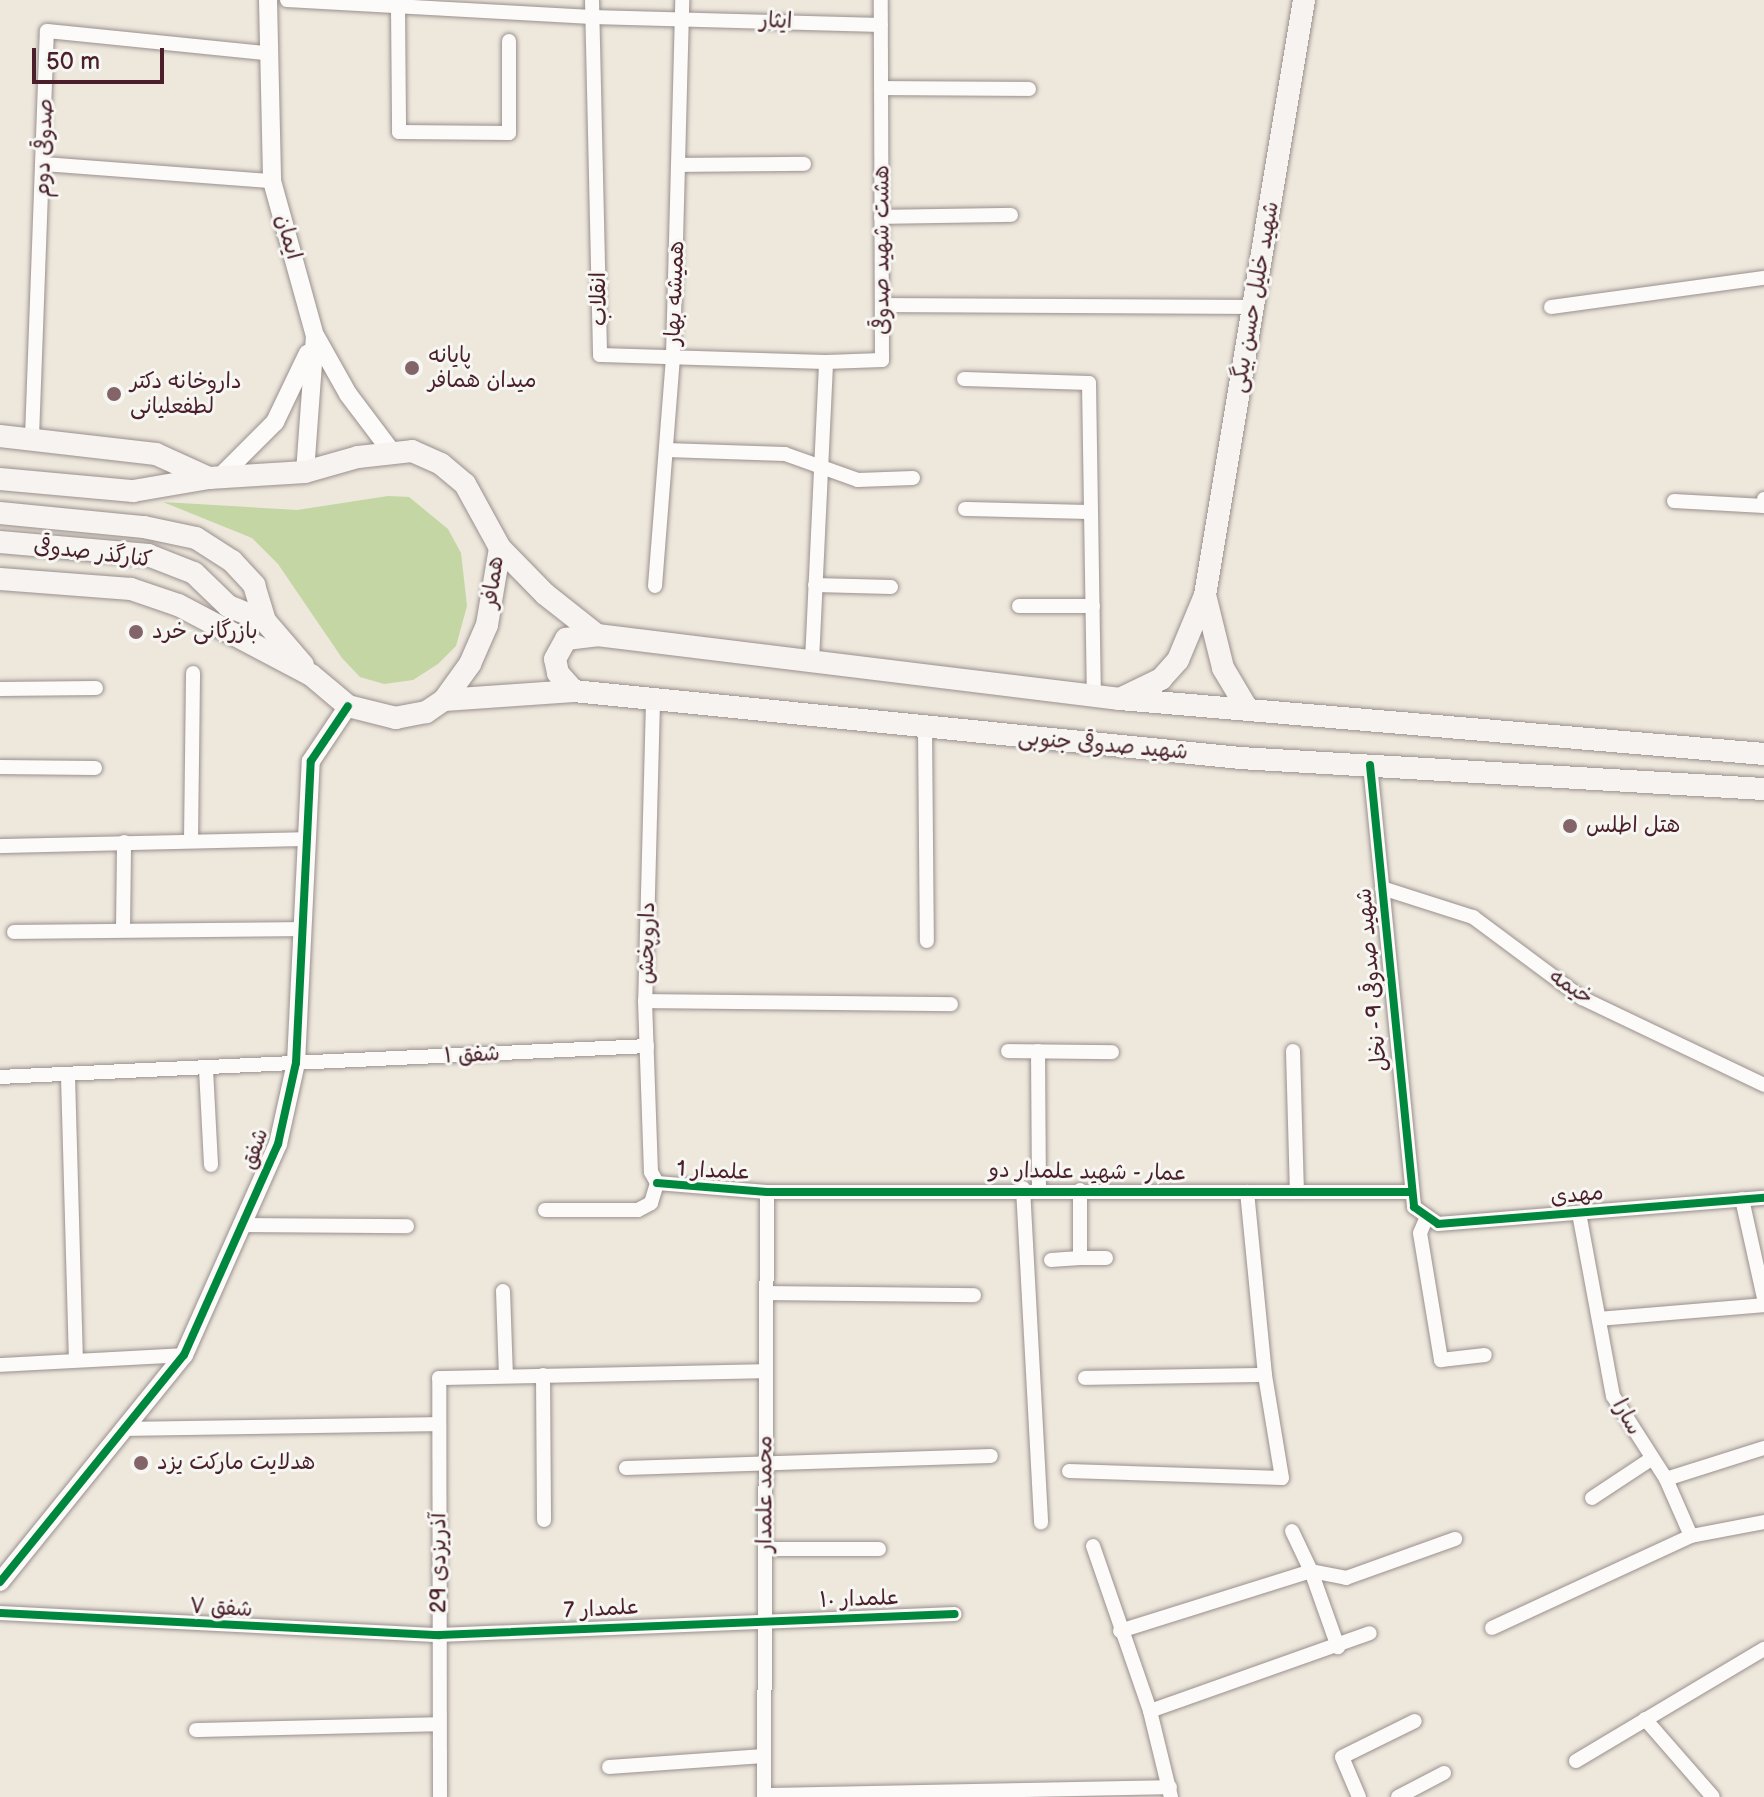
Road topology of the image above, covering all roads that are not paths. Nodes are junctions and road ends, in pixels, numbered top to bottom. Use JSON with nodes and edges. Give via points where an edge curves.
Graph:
{"nodes":[{"id":1,"x":268,"y":0,"type":"edge"},
{"id":2,"x":287,"y":0,"type":"edge"},
{"id":3,"x":592,"y":0,"type":"edge"},
{"id":4,"x":682,"y":0,"type":"edge"},
{"id":5,"x":881,"y":0,"type":"edge"},
{"id":6,"x":1304,"y":0,"type":"edge"},
{"id":7,"x":398,"y":7,"type":"junction"},
{"id":8,"x":592,"y":17,"type":"junction"},
{"id":9,"x":682,"y":18,"type":"junction"},
{"id":10,"x":881,"y":25,"type":"junction"},
{"id":11,"x":509,"y":41,"type":"dead end"},
{"id":12,"x":265,"y":53,"type":"junction"},
{"id":13,"x":881,"y":88,"type":"junction"},
{"id":14,"x":1029,"y":89,"type":"dead end"},
{"id":15,"x":44,"y":164,"type":"junction"},
{"id":16,"x":804,"y":164,"type":"dead end"},
{"id":17,"x":678,"y":165,"type":"junction"},
{"id":18,"x":272,"y":181,"type":"junction"},
{"id":19,"x":1011,"y":215,"type":"dead end"},
{"id":20,"x":881,"y":217,"type":"junction"},
{"id":21,"x":1764,"y":278,"type":"edge"},
{"id":22,"x":882,"y":305,"type":"junction"},
{"id":23,"x":1253,"y":307,"type":"junction"},
{"id":24,"x":1551,"y":307,"type":"dead end"},
{"id":25,"x":315,"y":336,"type":"junction"},
{"id":26,"x":673,"y":355,"type":"junction"},
{"id":27,"x":826,"y":362,"type":"junction"},
{"id":28,"x":964,"y":379,"type":"dead end"},
{"id":29,"x":0,"y":436,"type":"edge"},
{"id":30,"x":32,"y":437,"type":"junction"},
{"id":31,"x":666,"y":450,"type":"junction"},
{"id":32,"x":391,"y":451,"type":"junction"},
{"id":33,"x":821,"y":464,"type":"junction"},
{"id":34,"x":305,"y":472,"type":"junction"},
{"id":35,"x":214,"y":477,"type":"junction"},
{"id":36,"x":913,"y":478,"type":"dead end"},
{"id":37,"x":0,"y":479,"type":"edge"},
{"id":38,"x":1764,"y":499,"type":"edge"},
{"id":39,"x":1674,"y":501,"type":"dead end"},
{"id":40,"x":965,"y":509,"type":"dead end"},
{"id":41,"x":1091,"y":512,"type":"junction"},
{"id":42,"x":0,"y":513,"type":"edge"},
{"id":43,"x":0,"y":542,"type":"edge"},
{"id":44,"x":500,"y":548,"type":"junction"},
{"id":45,"x":0,"y":579,"type":"edge"},
{"id":46,"x":815,"y":585,"type":"junction"},
{"id":47,"x":655,"y":586,"type":"dead end"},
{"id":48,"x":891,"y":587,"type":"dead end"},
{"id":49,"x":1205,"y":595,"type":"junction"},
{"id":50,"x":1019,"y":606,"type":"dead end"},
{"id":51,"x":1093,"y":606,"type":"junction"},
{"id":52,"x":265,"y":621,"type":"junction"},
{"id":53,"x":597,"y":635,"type":"junction"},
{"id":54,"x":812,"y":661,"type":"junction"},
{"id":55,"x":193,"y":673,"type":"dead end"},
{"id":56,"x":311,"y":675,"type":"junction"},
{"id":57,"x":96,"y":688,"type":"dead end"},
{"id":58,"x":0,"y":689,"type":"edge"},
{"id":59,"x":574,"y":691,"type":"junction"},
{"id":60,"x":1094,"y":695,"type":"junction"},
{"id":61,"x":1120,"y":699,"type":"junction"},
{"id":62,"x":444,"y":700,"type":"junction"},
{"id":63,"x":653,"y":702,"type":"junction"},
{"id":64,"x":348,"y":706,"type":"junction"},
{"id":65,"x":1248,"y":710,"type":"junction"},
{"id":66,"x":925,"y":728,"type":"junction"},
{"id":67,"x":1764,"y":754,"type":"edge"},
{"id":68,"x":1370,"y":765,"type":"junction"},
{"id":69,"x":0,"y":767,"type":"edge"},
{"id":70,"x":95,"y":768,"type":"dead end"},
{"id":71,"x":1764,"y":789,"type":"edge"},
{"id":72,"x":307,"y":839,"type":"junction"},
{"id":73,"x":191,"y":841,"type":"junction"},
{"id":74,"x":124,"y":842,"type":"junction"},
{"id":75,"x":0,"y":846,"type":"edge"},
{"id":76,"x":1382,"y":888,"type":"junction"},
{"id":77,"x":302,"y":929,"type":"junction"},
{"id":78,"x":123,"y":930,"type":"junction"},
{"id":79,"x":14,"y":932,"type":"dead end"},
{"id":80,"x":927,"y":941,"type":"dead end"},
{"id":81,"x":645,"y":1001,"type":"junction"},
{"id":82,"x":951,"y":1004,"type":"dead end"},
{"id":83,"x":647,"y":1046,"type":"junction"},
{"id":84,"x":1008,"y":1051,"type":"dead end"},
{"id":85,"x":1038,"y":1051,"type":"junction"},
{"id":86,"x":1293,"y":1051,"type":"dead end"},
{"id":87,"x":1112,"y":1052,"type":"dead end"},
{"id":88,"x":296,"y":1063,"type":"junction"},
{"id":89,"x":206,"y":1069,"type":"junction"},
{"id":90,"x":68,"y":1076,"type":"junction"},
{"id":91,"x":0,"y":1077,"type":"edge"},
{"id":92,"x":1764,"y":1085,"type":"edge"},
{"id":93,"x":211,"y":1165,"type":"dead end"},
{"id":94,"x":657,"y":1183,"type":"junction"},
{"id":95,"x":1023,"y":1188,"type":"junction"},
{"id":96,"x":1039,"y":1189,"type":"junction"},
{"id":97,"x":1080,"y":1190,"type":"junction"},
{"id":98,"x":767,"y":1192,"type":"junction"},
{"id":99,"x":1247,"y":1192,"type":"junction"},
{"id":100,"x":1297,"y":1192,"type":"junction"},
{"id":101,"x":1409,"y":1192,"type":"junction"},
{"id":102,"x":1764,"y":1198,"type":"edge"},
{"id":103,"x":1742,"y":1199,"type":"junction"},
{"id":104,"x":545,"y":1210,"type":"dead end"},
{"id":105,"x":1579,"y":1213,"type":"junction"},
{"id":106,"x":1426,"y":1219,"type":"junction"},
{"id":107,"x":245,"y":1225,"type":"junction"},
{"id":108,"x":407,"y":1226,"type":"dead end"},
{"id":109,"x":1080,"y":1258,"type":"junction"},
{"id":110,"x":1106,"y":1258,"type":"dead end"},
{"id":111,"x":1051,"y":1260,"type":"dead end"},
{"id":112,"x":503,"y":1291,"type":"dead end"},
{"id":113,"x":767,"y":1293,"type":"junction"},
{"id":114,"x":974,"y":1295,"type":"dead end"},
{"id":115,"x":1764,"y":1298,"type":"edge"},
{"id":116,"x":1764,"y":1305,"type":"edge"},
{"id":117,"x":1599,"y":1319,"type":"junction"},
{"id":118,"x":184,"y":1355,"type":"junction"},
{"id":119,"x":1485,"y":1355,"type":"dead end"},
{"id":120,"x":76,"y":1360,"type":"junction"},
{"id":121,"x":0,"y":1365,"type":"edge"},
{"id":122,"x":766,"y":1371,"type":"junction"},
{"id":123,"x":506,"y":1375,"type":"junction"},
{"id":124,"x":543,"y":1375,"type":"junction"},
{"id":125,"x":1265,"y":1375,"type":"junction"},
{"id":126,"x":1085,"y":1378,"type":"dead end"},
{"id":127,"x":438,"y":1424,"type":"junction"},
{"id":128,"x":128,"y":1429,"type":"junction"},
{"id":129,"x":1764,"y":1448,"type":"edge"},
{"id":130,"x":991,"y":1456,"type":"dead end"},
{"id":131,"x":1651,"y":1459,"type":"junction"},
{"id":132,"x":765,"y":1462,"type":"junction"},
{"id":133,"x":626,"y":1468,"type":"dead end"},
{"id":134,"x":1069,"y":1471,"type":"dead end"},
{"id":135,"x":1666,"y":1479,"type":"junction"},
{"id":136,"x":1592,"y":1498,"type":"dead end"},
{"id":137,"x":544,"y":1520,"type":"dead end"},
{"id":138,"x":1764,"y":1522,"type":"edge"},
{"id":139,"x":1041,"y":1523,"type":"dead end"},
{"id":140,"x":1292,"y":1531,"type":"dead end"},
{"id":141,"x":1691,"y":1536,"type":"junction"},
{"id":142,"x":1455,"y":1539,"type":"dead end"},
{"id":143,"x":1093,"y":1546,"type":"dead end"},
{"id":144,"x":765,"y":1549,"type":"junction"},
{"id":145,"x":879,"y":1549,"type":"dead end"},
{"id":146,"x":1311,"y":1571,"type":"junction"},
{"id":147,"x":0,"y":1582,"type":"edge"},
{"id":148,"x":0,"y":1613,"type":"edge"},
{"id":149,"x":955,"y":1614,"type":"dead end"},
{"id":150,"x":765,"y":1620,"type":"junction"},
{"id":151,"x":1492,"y":1628,"type":"dead end"},
{"id":152,"x":1120,"y":1631,"type":"junction"},
{"id":153,"x":1370,"y":1633,"type":"dead end"},
{"id":154,"x":439,"y":1635,"type":"junction"},
{"id":155,"x":1338,"y":1647,"type":"junction"},
{"id":156,"x":1763,"y":1652,"type":"edge"},
{"id":157,"x":1150,"y":1711,"type":"junction"},
{"id":158,"x":1645,"y":1719,"type":"junction"},
{"id":159,"x":1415,"y":1721,"type":"dead end"},
{"id":160,"x":439,"y":1724,"type":"junction"},
{"id":161,"x":196,"y":1730,"type":"dead end"},
{"id":162,"x":764,"y":1756,"type":"junction"},
{"id":163,"x":1576,"y":1761,"type":"dead end"},
{"id":164,"x":609,"y":1767,"type":"dead end"},
{"id":165,"x":1444,"y":1773,"type":"dead end"},
{"id":166,"x":1171,"y":1792,"type":"edge"},
{"id":167,"x":764,"y":1796,"type":"edge"},
{"id":168,"x":440,"y":1797,"type":"edge"},
{"id":169,"x":1359,"y":1797,"type":"edge"},
{"id":170,"x":1398,"y":1797,"type":"edge"},
{"id":171,"x":1713,"y":1797,"type":"edge"}],
"edges":[{"from":1,"to":12,"type":"street","name":"ایمان"},
{"from":2,"to":7,"type":"street","name":"ایثار"},
{"from":3,"to":8,"type":"street"},
{"from":4,"to":9,"type":"street","name":"همیشه بهار"},
{"from":5,"to":10,"type":"street"},
{"from":6,"to":23,"type":"main road","name":"شهید خلیل حسن بیگی"},
{"from":7,"to":8,"type":"street","name":"ایثار"},
{"from":7,"to":11,"type":"street","via":[[399,132],[509,133]]},
{"from":8,"to":9,"type":"street","name":"ایثار"},
{"from":8,"to":26,"type":"street","name":"انقلاب","via":[[600,355]]},
{"from":9,"to":10,"type":"street","name":"ایثار"},
{"from":9,"to":17,"type":"street","name":"همیشه بهار"},
{"from":10,"to":13,"type":"street","name":"هشت شهید صدوقی"},
{"from":12,"to":15,"type":"street","name":"صدوقی دوم","via":[[47,31]]},
{"from":12,"to":18,"type":"street","name":"ایمان"},
{"from":13,"to":14,"type":"street"},
{"from":13,"to":20,"type":"street","name":"هشت شهید صدوقی"},
{"from":15,"to":18,"type":"street"},
{"from":15,"to":30,"type":"street","name":"صدوقی دوم"},
{"from":16,"to":17,"type":"street"},
{"from":17,"to":26,"type":"street","name":"همیشه بهار"},
{"from":18,"to":25,"type":"street","name":"ایمان"},
{"from":19,"to":20,"type":"street"},
{"from":20,"to":22,"type":"street","name":"هشت شهید صدوقی"},
{"from":21,"to":24,"type":"street"},
{"from":22,"to":23,"type":"street"},
{"from":22,"to":27,"type":"street","name":"هشت شهید صدوقی","via":[[882,360]]},
{"from":23,"to":49,"type":"main road","name":"شهید خلیل حسن بیگی"},
{"from":25,"to":32,"type":"street","via":[[348,394]]},
{"from":25,"to":34,"type":"street","name":"ایمان"},
{"from":25,"to":35,"type":"street","via":[[275,422]]},
{"from":26,"to":27,"type":"street","name":"انقلاب"},
{"from":26,"to":31,"type":"street","name":"همیشه بهار"},
{"from":27,"to":33,"type":"street"},
{"from":28,"to":41,"type":"street","via":[[1089,383]]},
{"from":29,"to":30,"type":"main road"},
{"from":30,"to":35,"type":"main road","via":[[156,454]]},
{"from":31,"to":33,"type":"street","via":[[785,454]]},
{"from":31,"to":47,"type":"street","name":"همیشه بهار"},
{"from":32,"to":34,"type":"main road","name":"همافر"},
{"from":32,"to":44,"type":"main road","name":"همافر","via":[[412,451],[465,484]]},
{"from":33,"to":36,"type":"street","via":[[858,480]]},
{"from":33,"to":46,"type":"street"},
{"from":34,"to":35,"type":"main road"},
{"from":35,"to":37,"type":"main road","via":[[133,491]]},
{"from":38,"to":39,"type":"street","via":[[1764,506]]},
{"from":40,"to":41,"type":"street"},
{"from":41,"to":51,"type":"street"},
{"from":42,"to":52,"type":"main road","via":[[144,527],[196,538],[232,561],[254,585]]},
{"from":43,"to":52,"type":"main road","name":"کنارگذر صدوقی","via":[[148,555],[194,573],[228,606]]},
{"from":44,"to":53,"type":"main road","via":[[545,594]]},
{"from":44,"to":62,"type":"main road","name":"همافر","via":[[487,625],[470,664]]},
{"from":45,"to":56,"type":"main road","via":[[131,589],[178,605]]},
{"from":46,"to":48,"type":"street"},
{"from":46,"to":54,"type":"street"},
{"from":49,"to":61,"type":"main road","via":[[1178,660],[1161,679]]},
{"from":49,"to":65,"type":"main road","via":[[1223,668]]},
{"from":50,"to":51,"type":"street"},
{"from":51,"to":60,"type":"street"},
{"from":52,"to":56,"type":"main road"},
{"from":53,"to":54,"type":"main road"},
{"from":53,"to":59,"type":"main road","via":[[566,639],[555,659],[558,673]]},
{"from":54,"to":60,"type":"main road"},
{"from":55,"to":73,"type":"street"},
{"from":56,"to":64,"type":"main road"},
{"from":57,"to":58,"type":"street"},
{"from":59,"to":62,"type":"main road","name":"شهید صدوقی جنوبی"},
{"from":59,"to":63,"type":"main road","name":"شهید صدوقی جنوبی"},
{"from":60,"to":61,"type":"main road"},
{"from":61,"to":65,"type":"main road"},
{"from":62,"to":64,"type":"main road","via":[[426,712],[396,718]]},
{"from":63,"to":66,"type":"main road","name":"شهید صدوقی جنوبی"},
{"from":63,"to":81,"type":"street","name":"داروپخش"},
{"from":64,"to":72,"type":"street","name":"شفق","via":[[311,761]]},
{"from":65,"to":67,"type":"main road"},
{"from":66,"to":68,"type":"main road","name":"شهید صدوقی جنوبی"},
{"from":66,"to":80,"type":"street"},
{"from":68,"to":71,"type":"main road","name":"شهید صدوقی جنوبی"},
{"from":68,"to":76,"type":"street","name":"شهید صدوقی 9 - نخل"},
{"from":69,"to":70,"type":"street"},
{"from":72,"to":73,"type":"street"},
{"from":72,"to":77,"type":"street","name":"شفق"},
{"from":73,"to":74,"type":"street"},
{"from":74,"to":75,"type":"street"},
{"from":74,"to":78,"type":"street"},
{"from":76,"to":92,"type":"street","name":"خیمه","via":[[1473,917],[1582,998]]},
{"from":76,"to":101,"type":"street","name":"شهید صدوقی 9 - نخل"},
{"from":77,"to":78,"type":"street"},
{"from":77,"to":88,"type":"street","name":"شفق"},
{"from":78,"to":79,"type":"street"},
{"from":81,"to":82,"type":"street"},
{"from":81,"to":83,"type":"street","name":"داروپخش"},
{"from":83,"to":88,"type":"street","name":"شفق ۱"},
{"from":83,"to":94,"type":"street","name":"داروپخش","via":[[651,1172]]},
{"from":84,"to":85,"type":"street"},
{"from":85,"to":87,"type":"street"},
{"from":85,"to":96,"type":"street"},
{"from":86,"to":100,"type":"street"},
{"from":88,"to":89,"type":"street","name":"شفق ۱"},
{"from":88,"to":107,"type":"street","name":"شفق","via":[[278,1144]]},
{"from":89,"to":90,"type":"street","name":"شفق ۱"},
{"from":89,"to":93,"type":"street"},
{"from":90,"to":91,"type":"street","name":"شفق ۱"},
{"from":90,"to":120,"type":"street"},
{"from":94,"to":98,"type":"street","name":"علمدار 1"},
{"from":94,"to":104,"type":"street","via":[[651,1203],[638,1210]]},
{"from":95,"to":96,"type":"street","name":"عمار - شهید علمدار دو"},
{"from":95,"to":98,"type":"street","name":"عمار - شهید علمدار دو"},
{"from":95,"to":139,"type":"street"},
{"from":96,"to":97,"type":"street","name":"عمار - شهید علمدار دو"},
{"from":97,"to":99,"type":"street","name":"عمار - شهید علمدار دو"},
{"from":97,"to":109,"type":"street"},
{"from":98,"to":113,"type":"street","name":"محمد علمدار"},
{"from":99,"to":100,"type":"street","name":"عمار - شهید علمدار دو"},
{"from":99,"to":125,"type":"street"},
{"from":100,"to":101,"type":"street","name":"عمار - شهید علمدار دو"},
{"from":101,"to":106,"type":"street"},
{"from":102,"to":103,"type":"street","name":"مهدی"},
{"from":103,"to":105,"type":"street","name":"مهدی"},
{"from":103,"to":115,"type":"street"},
{"from":105,"to":106,"type":"street","name":"مهدی","via":[[1438,1224]]},
{"from":105,"to":117,"type":"street","name":"سارا"},
{"from":106,"to":119,"type":"street","via":[[1420,1233],[1441,1360]]},
{"from":107,"to":108,"type":"street"},
{"from":107,"to":118,"type":"street","name":"شفق"},
{"from":109,"to":110,"type":"street"},
{"from":109,"to":111,"type":"street"},
{"from":112,"to":123,"type":"street"},
{"from":113,"to":114,"type":"street"},
{"from":113,"to":122,"type":"street","name":"محمد علمدار"},
{"from":116,"to":117,"type":"street"},
{"from":117,"to":131,"type":"street","name":"سارا","via":[[1613,1396]]},
{"from":118,"to":120,"type":"street"},
{"from":118,"to":128,"type":"street","name":"شفق"},
{"from":120,"to":121,"type":"street"},
{"from":122,"to":124,"type":"street"},
{"from":122,"to":132,"type":"street","name":"محمد علمدار"},
{"from":123,"to":124,"type":"street"},
{"from":123,"to":127,"type":"street","name":"آذریزدی 29","via":[[439,1378]]},
{"from":124,"to":137,"type":"street"},
{"from":125,"to":126,"type":"street"},
{"from":125,"to":134,"type":"street","via":[[1282,1478]]},
{"from":127,"to":128,"type":"street"},
{"from":127,"to":154,"type":"street","name":"آذریزدی 29"},
{"from":128,"to":147,"type":"street","name":"شفق"},
{"from":129,"to":135,"type":"street"},
{"from":130,"to":132,"type":"street"},
{"from":131,"to":135,"type":"street","name":"سارا"},
{"from":131,"to":136,"type":"street"},
{"from":132,"to":133,"type":"street"},
{"from":132,"to":144,"type":"street","name":"محمد علمدار"},
{"from":135,"to":141,"type":"street","name":"سارا"},
{"from":138,"to":141,"type":"street"},
{"from":140,"to":146,"type":"street"},
{"from":141,"to":151,"type":"street"},
{"from":142,"to":146,"type":"street","via":[[1346,1578]]},
{"from":143,"to":152,"type":"street"},
{"from":144,"to":145,"type":"street"},
{"from":144,"to":150,"type":"street","name":"محمد علمدار"},
{"from":146,"to":152,"type":"street"},
{"from":146,"to":155,"type":"street"},
{"from":148,"to":154,"type":"street","name":"شفق ۷"},
{"from":149,"to":150,"type":"street","name":"علمدار ۱۰"},
{"from":150,"to":154,"type":"street","name":"علمدار 7"},
{"from":150,"to":162,"type":"street","name":"محمد علمدار"},
{"from":152,"to":157,"type":"street"},
{"from":153,"to":155,"type":"street"},
{"from":154,"to":160,"type":"street","name":"آذریزدی 29"},
{"from":155,"to":157,"type":"street"},
{"from":156,"to":158,"type":"street"},
{"from":157,"to":166,"type":"street"},
{"from":158,"to":163,"type":"street"},
{"from":158,"to":171,"type":"street"},
{"from":159,"to":169,"type":"street","via":[[1342,1757]]},
{"from":160,"to":161,"type":"street"},
{"from":160,"to":168,"type":"street","name":"آذریزدی 29"},
{"from":162,"to":164,"type":"street"},
{"from":162,"to":167,"type":"street","name":"محمد علمدار"},
{"from":165,"to":170,"type":"street"},
{"from":166,"to":167,"type":"street"}]}
